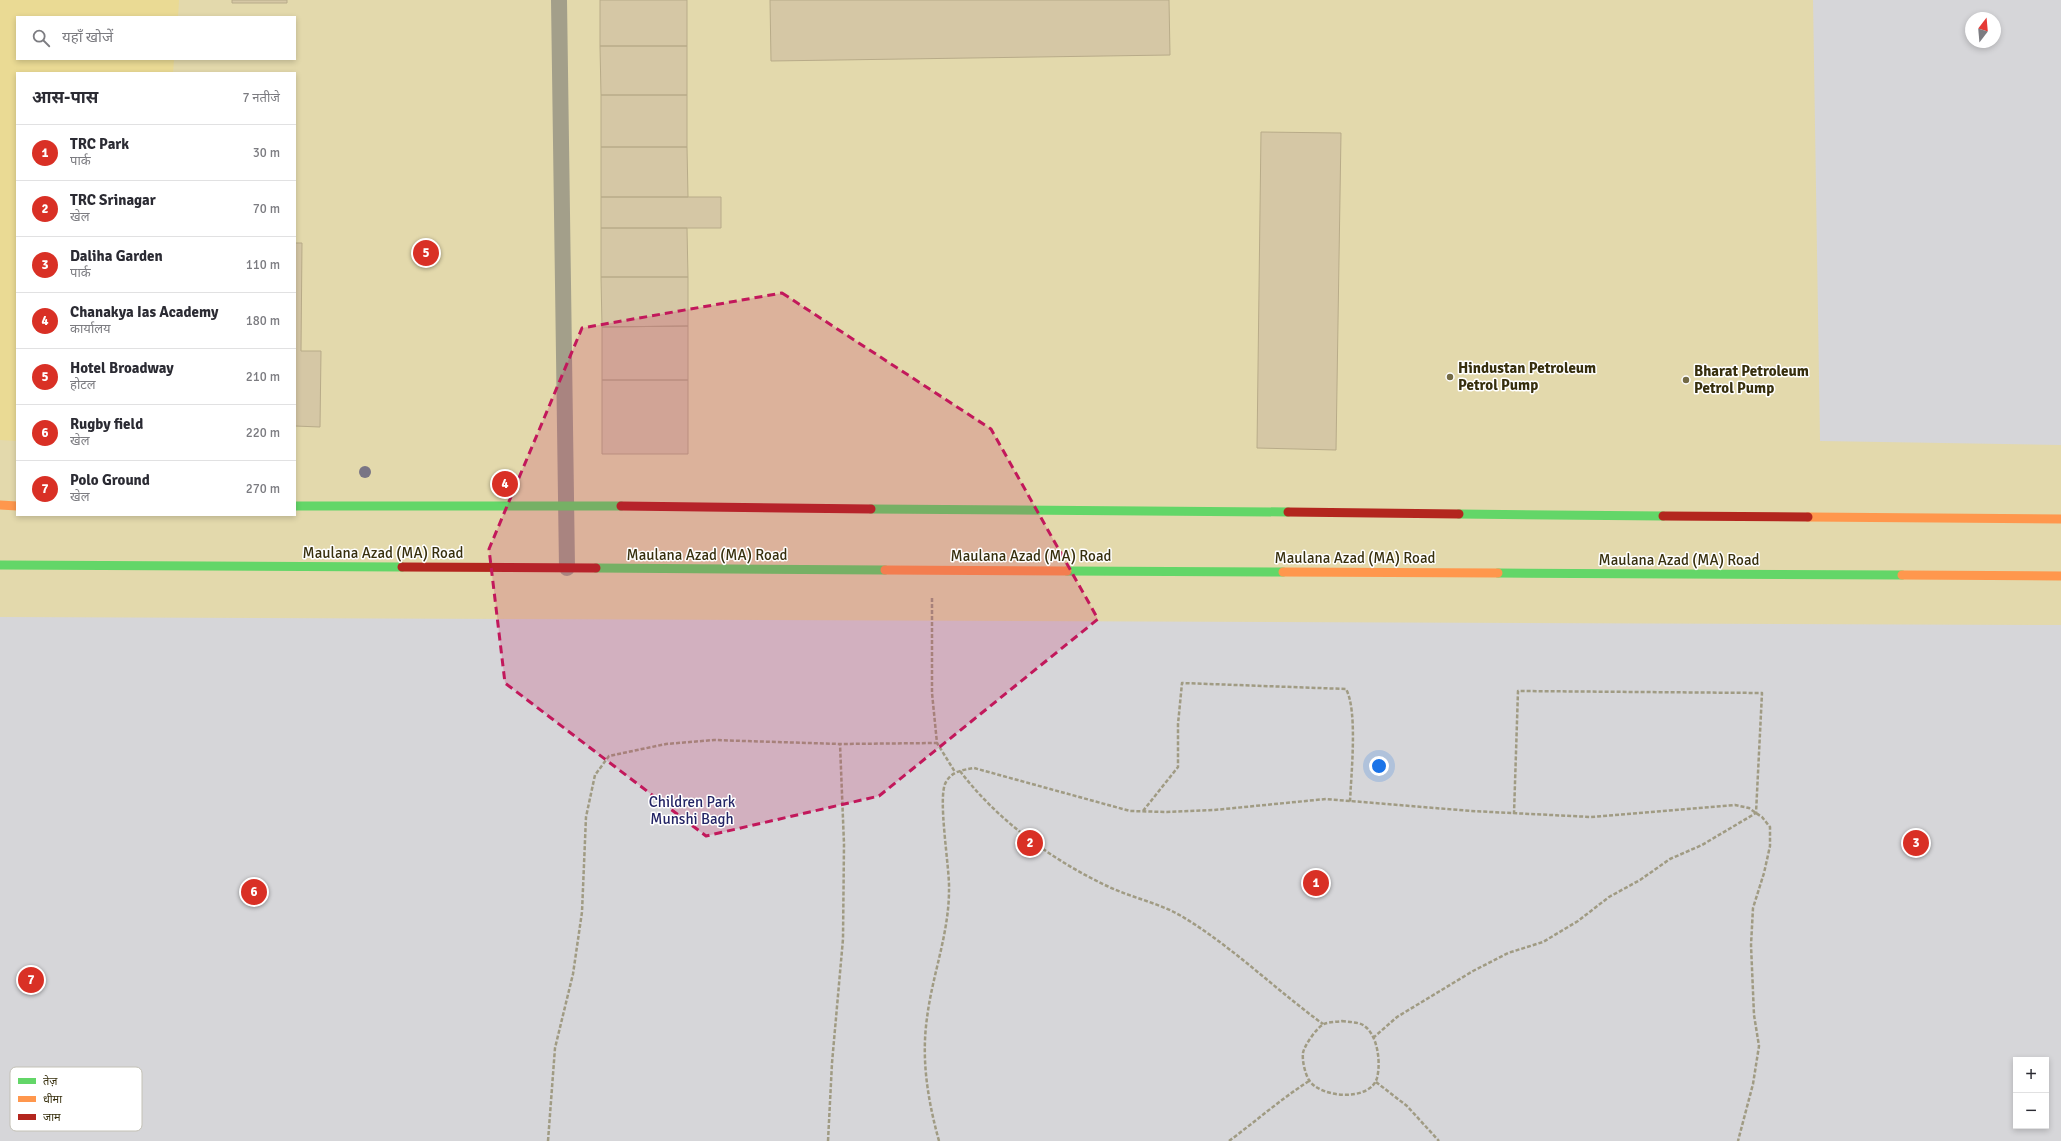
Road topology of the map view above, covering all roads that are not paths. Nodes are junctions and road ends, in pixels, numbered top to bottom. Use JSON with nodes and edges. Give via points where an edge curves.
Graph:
{"nodes":[{"id":1,"x":559,"y":0,"type":"edge"},
{"id":2,"x":0,"y":506,"type":"edge"},
{"id":3,"x":16,"y":506,"type":"edge"},
{"id":4,"x":296,"y":506,"type":"edge"},
{"id":5,"x":566,"y":506,"type":"junction"},
{"id":6,"x":2061,"y":519,"type":"edge"},
{"id":7,"x":0,"y":565,"type":"edge"},
{"id":8,"x":567,"y":568,"type":"junction"},
{"id":9,"x":2061,"y":576,"type":"edge"}],
"edges":[{"from":1,"to":5,"type":"lane"},
{"from":2,"to":3,"type":"main road"},
{"from":4,"to":5,"type":"main road"},
{"from":5,"to":6,"type":"main road"},
{"from":5,"to":8,"type":"lane"},
{"from":7,"to":8,"type":"main road","name":"Maulana Azad (MA) Road"},
{"from":8,"to":9,"type":"main road","name":"Maulana Azad (MA) Road"}]}
